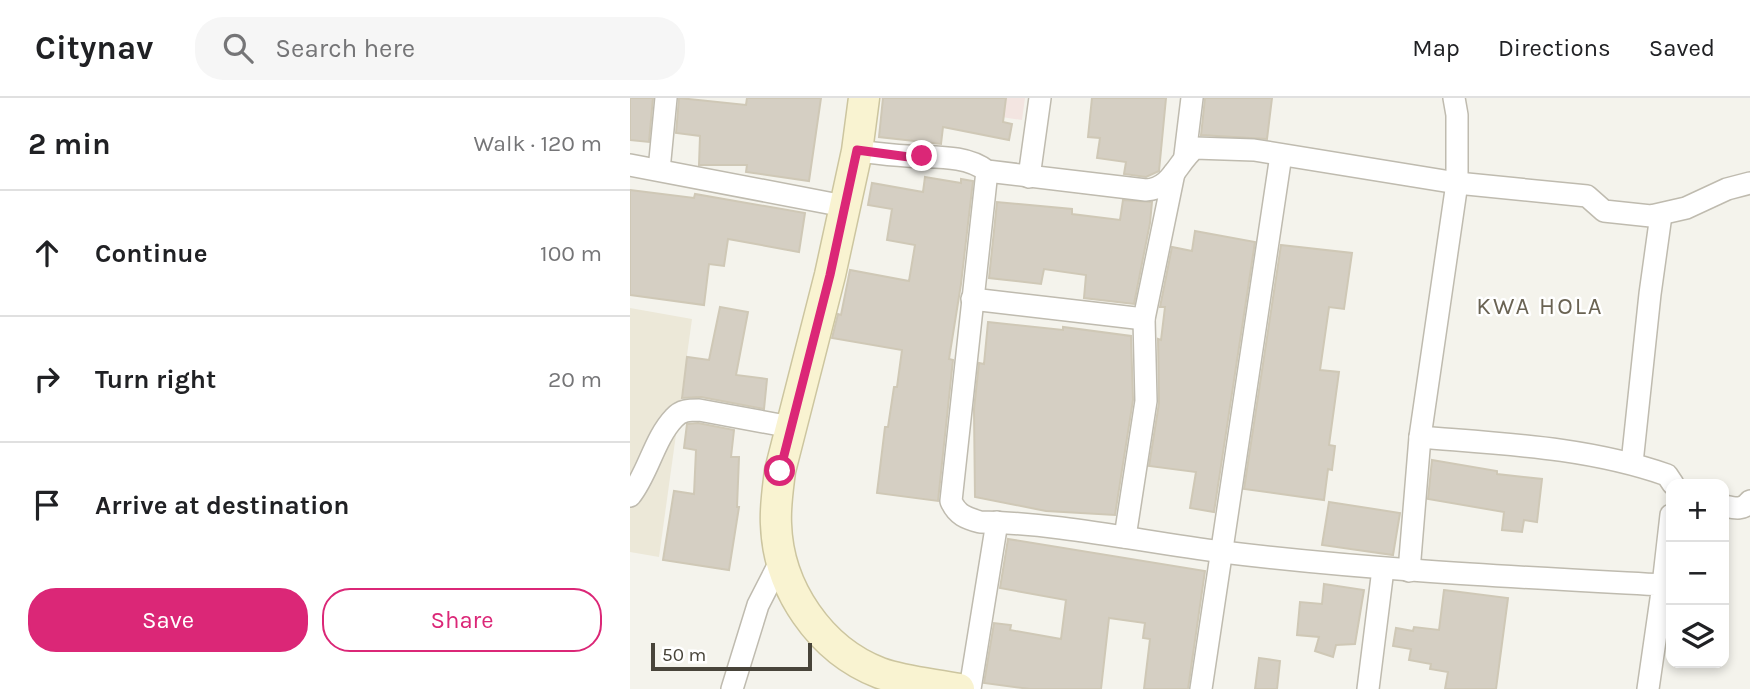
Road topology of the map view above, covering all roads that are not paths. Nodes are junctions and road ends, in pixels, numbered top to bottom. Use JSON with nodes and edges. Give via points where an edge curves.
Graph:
{"nodes":[{"id":1,"x":666,"y":98,"type":"edge"},
{"id":2,"x":864,"y":98,"type":"edge"},
{"id":3,"x":1040,"y":98,"type":"edge"},
{"id":4,"x":1192,"y":98,"type":"edge"},
{"id":5,"x":1454,"y":98,"type":"edge"},
{"id":6,"x":857,"y":150,"type":"junction"},
{"id":7,"x":1281,"y":155,"type":"junction"},
{"id":8,"x":1180,"y":164,"type":"junction"},
{"id":9,"x":630,"y":165,"type":"edge"},
{"id":10,"x":659,"y":170,"type":"junction"},
{"id":11,"x":988,"y":171,"type":"junction"},
{"id":12,"x":1029,"y":177,"type":"junction"},
{"id":13,"x":1457,"y":183,"type":"junction"},
{"id":14,"x":1750,"y":183,"type":"edge"},
{"id":15,"x":844,"y":205,"type":"junction"},
{"id":16,"x":1661,"y":215,"type":"junction"},
{"id":17,"x":972,"y":299,"type":"junction"},
{"id":18,"x":1144,"y":318,"type":"junction"},
{"id":19,"x":791,"y":427,"type":"junction"},
{"id":20,"x":1420,"y":438,"type":"junction"},
{"id":21,"x":1632,"y":463,"type":"junction"},
{"id":22,"x":1670,"y":479,"type":"edge"},
{"id":23,"x":630,"y":496,"type":"edge"},
{"id":24,"x":1750,"y":501,"type":"edge"},
{"id":25,"x":1729,"y":507,"type":"edge"},
{"id":26,"x":997,"y":522,"type":"junction"},
{"id":27,"x":1125,"y":537,"type":"junction"},
{"id":28,"x":1668,"y":542,"type":"edge"},
{"id":29,"x":1221,"y":552,"type":"junction"},
{"id":30,"x":781,"y":560,"type":"junction"},
{"id":31,"x":1383,"y":569,"type":"junction"},
{"id":32,"x":1409,"y":572,"type":"junction"},
{"id":33,"x":1663,"y":585,"type":"junction"},
{"id":34,"x":732,"y":689,"type":"edge"},
{"id":35,"x":959,"y":689,"type":"edge"},
{"id":36,"x":970,"y":689,"type":"edge"},
{"id":37,"x":1201,"y":689,"type":"edge"},
{"id":38,"x":1368,"y":689,"type":"edge"},
{"id":39,"x":1648,"y":689,"type":"edge"}],
"edges":[{"from":1,"to":10,"type":"street"},
{"from":2,"to":6,"type":"main road"},
{"from":3,"to":12,"type":"street"},
{"from":4,"to":8,"type":"street"},
{"from":5,"to":13,"type":"street"},
{"from":6,"to":11,"type":"street","via":[[970,162]]},
{"from":6,"to":15,"type":"main road"},
{"from":7,"to":8,"type":"street","via":[[1200,147]]},
{"from":7,"to":13,"type":"street"},
{"from":7,"to":29,"type":"street"},
{"from":8,"to":12,"type":"street","via":[[1159,189]]},
{"from":8,"to":18,"type":"street"},
{"from":9,"to":10,"type":"street"},
{"from":10,"to":15,"type":"street"},
{"from":11,"to":12,"type":"street"},
{"from":11,"to":17,"type":"street"},
{"from":13,"to":16,"type":"street","via":[[1587,196],[1604,211]]},
{"from":13,"to":20,"type":"street"},
{"from":14,"to":16,"type":"street"},
{"from":15,"to":19,"type":"main road"},
{"from":16,"to":21,"type":"street"},
{"from":17,"to":18,"type":"street"},
{"from":17,"to":26,"type":"street","via":[[951,502],[955,512],[967,519]]},
{"from":18,"to":27,"type":"street","via":[[1146,401]]},
{"from":19,"to":23,"type":"street","via":[[686,410],[674,418]]},
{"from":19,"to":30,"type":"main road","via":[[776,501]]},
{"from":20,"to":21,"type":"street","via":[[1541,446]]},
{"from":20,"to":32,"type":"street"},
{"from":21,"to":22,"type":"street"},
{"from":24,"to":25,"type":"street","via":[[1740,508]]},
{"from":26,"to":27,"type":"street"},
{"from":26,"to":36,"type":"street"},
{"from":27,"to":29,"type":"street"},
{"from":28,"to":33,"type":"street"},
{"from":29,"to":31,"type":"street"},
{"from":29,"to":37,"type":"street"},
{"from":30,"to":34,"type":"street","via":[[758,605]]},
{"from":30,"to":35,"type":"main road","via":[[794,595],[838,649],[881,673]]},
{"from":31,"to":32,"type":"street"},
{"from":31,"to":38,"type":"street"},
{"from":32,"to":33,"type":"street"},
{"from":33,"to":39,"type":"street"}]}
